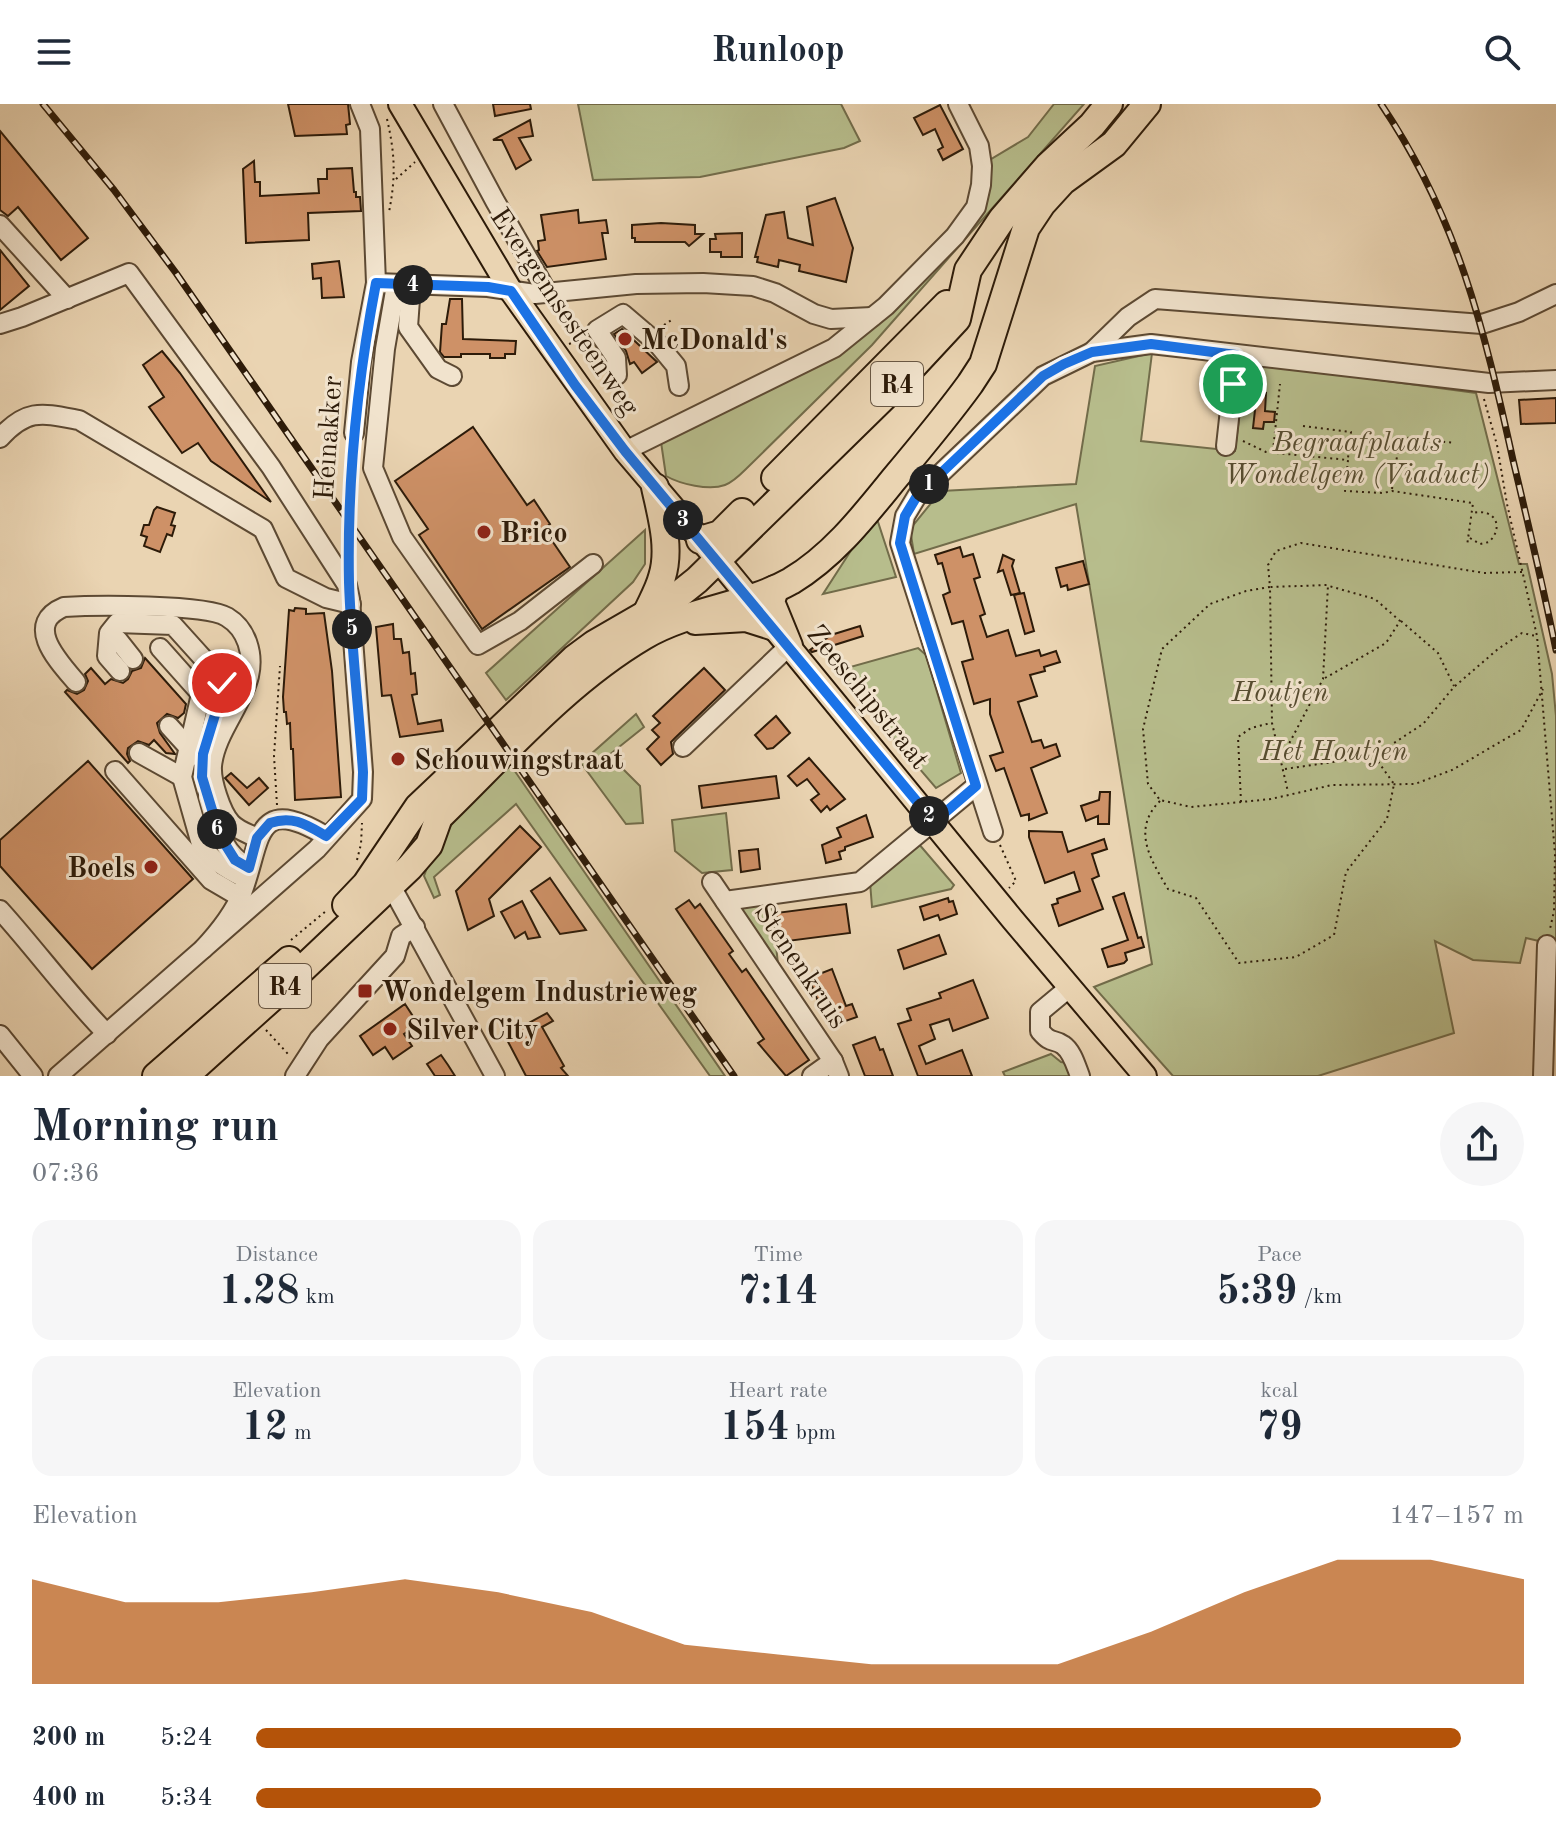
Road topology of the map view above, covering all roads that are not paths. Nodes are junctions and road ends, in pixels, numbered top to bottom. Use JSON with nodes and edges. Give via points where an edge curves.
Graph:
{"nodes":[{"id":1,"x":360,"y":104,"type":"edge"},
{"id":2,"x":400,"y":104,"type":"edge"},
{"id":3,"x":443,"y":104,"type":"edge"},
{"id":4,"x":958,"y":104,"type":"edge"},
{"id":5,"x":1109,"y":104,"type":"edge"},
{"id":6,"x":1147,"y":104,"type":"edge"},
{"id":7,"x":0,"y":225,"type":"edge"},
{"id":8,"x":968,"y":270,"type":"junction"},
{"id":9,"x":376,"y":283,"type":"junction"},
{"id":10,"x":404,"y":285,"type":"junction"},
{"id":11,"x":609,"y":285,"type":"junction"},
{"id":12,"x":511,"y":291,"type":"junction"},
{"id":13,"x":547,"y":292,"type":"junction"},
{"id":14,"x":1556,"y":294,"type":"edge"},
{"id":15,"x":67,"y":299,"type":"junction"},
{"id":16,"x":601,"y":303,"type":"dead end"},
{"id":17,"x":872,"y":317,"type":"junction"},
{"id":18,"x":0,"y":324,"type":"edge"},
{"id":19,"x":1092,"y":352,"type":"junction"},
{"id":20,"x":1236,"y":355,"type":"junction"},
{"id":21,"x":617,"y":375,"type":"dead end"},
{"id":22,"x":452,"y":376,"type":"dead end"},
{"id":23,"x":1556,"y":380,"type":"edge"},
{"id":24,"x":679,"y":386,"type":"dead end"},
{"id":25,"x":354,"y":433,"type":"road end"},
{"id":26,"x":0,"y":438,"type":"edge"},
{"id":27,"x":1227,"y":440,"type":"road end"},
{"id":28,"x":625,"y":451,"type":"junction"},
{"id":29,"x":655,"y":487,"type":"junction"},
{"id":30,"x":700,"y":540,"type":"junction"},
{"id":31,"x":717,"y":560,"type":"junction"},
{"id":32,"x":593,"y":564,"type":"dead end"},
{"id":33,"x":775,"y":589,"type":"junction"},
{"id":34,"x":749,"y":597,"type":"junction"},
{"id":35,"x":350,"y":602,"type":"junction"},
{"id":36,"x":645,"y":624,"type":"junction"},
{"id":37,"x":782,"y":638,"type":"junction"},
{"id":38,"x":160,"y":648,"type":"dead end"},
{"id":39,"x":129,"y":662,"type":"dead end"},
{"id":40,"x":76,"y":682,"type":"dead end"},
{"id":41,"x":683,"y":747,"type":"dead end"},
{"id":42,"x":139,"y":753,"type":"dead end"},
{"id":43,"x":115,"y":771,"type":"dead end"},
{"id":44,"x":182,"y":777,"type":"junction"},
{"id":45,"x":976,"y":786,"type":"junction"},
{"id":46,"x":934,"y":822,"type":"junction"},
{"id":47,"x":993,"y":832,"type":"road end"},
{"id":48,"x":326,"y":836,"type":"junction"},
{"id":49,"x":257,"y":838,"type":"junction"},
{"id":50,"x":245,"y":881,"type":"junction"},
{"id":51,"x":712,"y":882,"type":"dead end"},
{"id":52,"x":390,"y":884,"type":"junction"},
{"id":53,"x":725,"y":901,"type":"junction"},
{"id":54,"x":0,"y":910,"type":"edge"},
{"id":55,"x":415,"y":927,"type":"junction"},
{"id":56,"x":1547,"y":945,"type":"road end"},
{"id":57,"x":203,"y":949,"type":"junction"},
{"id":58,"x":1070,"y":987,"type":"junction"},
{"id":59,"x":107,"y":1034,"type":"junction"},
{"id":60,"x":0,"y":1035,"type":"edge"},
{"id":61,"x":836,"y":1068,"type":"edge"},
{"id":62,"x":298,"y":1072,"type":"edge"},
{"id":63,"x":33,"y":1076,"type":"edge"},
{"id":64,"x":58,"y":1076,"type":"edge"},
{"id":65,"x":156,"y":1076,"type":"edge"},
{"id":66,"x":185,"y":1076,"type":"edge"},
{"id":67,"x":495,"y":1076,"type":"edge"},
{"id":68,"x":812,"y":1076,"type":"edge"},
{"id":69,"x":1080,"y":1076,"type":"edge"},
{"id":70,"x":1145,"y":1076,"type":"edge"},
{"id":71,"x":1543,"y":1076,"type":"edge"}],
"edges":[{"from":1,"to":9,"type":"street","name":"Heinakker","via":[[370,129]]},
{"from":2,"to":12,"type":"main road","name":"Evergemsesteenweg"},
{"from":3,"to":13,"type":"street"},
{"from":4,"to":17,"type":"street","via":[[979,146],[976,207],[955,236]]},
{"from":5,"to":8,"type":"highway","number":"R4","via":[[1002,219]]},
{"from":6,"to":33,"type":"highway","number":"R4","via":[[1114,144],[1063,181],[1026,228],[983,364],[951,410],[828,554]]},
{"from":7,"to":15,"type":"street"},
{"from":8,"to":30,"type":"highway","via":[[947,304],[720,534]]},
{"from":8,"to":31,"type":"highway","number":"R4","via":[[957,319]]},
{"from":9,"to":10,"type":"street"},
{"from":9,"to":25,"type":"street","name":"Heinakker"},
{"from":10,"to":12,"type":"street"},
{"from":10,"to":22,"type":"street","via":[[408,327],[438,369]]},
{"from":10,"to":32,"type":"street","via":[[385,349],[373,468],[402,537],[478,645],[520,621]]},
{"from":11,"to":13,"type":"street"},
{"from":11,"to":16,"type":"street"},
{"from":11,"to":17,"type":"street","via":[[753,286],[831,319]]},
{"from":12,"to":13,"type":"street"},
{"from":12,"to":28,"type":"main road","name":"Evergemsesteenweg"},
{"from":14,"to":19,"type":"street","via":[[1482,324],[1155,299]]},
{"from":15,"to":18,"type":"street"},
{"from":15,"to":35,"type":"street","via":[[129,273],[271,467],[347,585]]},
{"from":17,"to":28,"type":"street","via":[[834,348]]},
{"from":19,"to":20,"type":"street","via":[[1151,344]]},
{"from":19,"to":45,"type":"street","via":[[1043,376],[917,496],[905,516],[900,543]]},
{"from":20,"to":23,"type":"street","via":[[1480,382]]},
{"from":20,"to":27,"type":"street"},
{"from":21,"to":24,"type":"street","via":[[616,358],[597,330],[623,314],[676,366]]},
{"from":26,"to":35,"type":"street","via":[[16,420],[45,413],[79,420],[263,529],[286,578],[326,598]]},
{"from":28,"to":29,"type":"main road","name":"Evergemsesteenweg"},
{"from":29,"to":30,"type":"main road","name":"Evergemsesteenweg"},
{"from":29,"to":36,"type":"highway","via":[[665,554]]},
{"from":30,"to":31,"type":"main road","name":"Zeeschipstraat"},
{"from":31,"to":34,"type":"main road","name":"Zeeschipstraat"},
{"from":31,"to":36,"type":"highway","number":"R4"},
{"from":33,"to":34,"type":"highway","number":"R4"},
{"from":33,"to":37,"type":"highway","via":[[771,602]]},
{"from":34,"to":36,"type":"highway","number":"R4","via":[[670,622]]},
{"from":34,"to":37,"type":"main road","name":"Zeeschipstraat"},
{"from":35,"to":48,"type":"street","via":[[362,799]]},
{"from":36,"to":37,"type":"main road","via":[[731,619],[759,623]]},
{"from":36,"to":52,"type":"highway","number":"R4","via":[[439,817],[429,845]]},
{"from":36,"to":65,"type":"highway","number":"R4","via":[[575,658],[418,807],[349,903]]},
{"from":37,"to":41,"type":"street"},
{"from":37,"to":46,"type":"main road","name":"Zeeschipstraat"},
{"from":38,"to":44,"type":"street","via":[[201,694],[186,726]]},
{"from":39,"to":50,"type":"street","via":[[113,650],[111,627],[167,623],[219,676],[222,692],[203,754],[202,777],[220,836]]},
{"from":40,"to":49,"type":"street","via":[[47,644],[47,620],[64,607],[193,609],[226,617],[238,626],[250,650],[249,679],[215,753],[212,773],[230,821]]},
{"from":42,"to":44,"type":"street"},
{"from":43,"to":50,"type":"street","via":[[211,880]]},
{"from":44,"to":50,"type":"street","via":[[201,844]]},
{"from":45,"to":46,"type":"street"},
{"from":45,"to":47,"type":"street"},
{"from":46,"to":53,"type":"street","name":"Stenenkruis","via":[[860,882]]},
{"from":46,"to":58,"type":"main road","name":"Zeeschipstraat"},
{"from":48,"to":49,"type":"street","via":[[291,819],[277,820]]},
{"from":48,"to":57,"type":"street"},
{"from":49,"to":50,"type":"street"},
{"from":50,"to":57,"type":"street","via":[[233,912]]},
{"from":51,"to":53,"type":"street","name":"Stenenkruis"},
{"from":52,"to":55,"type":"street"},
{"from":52,"to":66,"type":"highway","number":"R4"},
{"from":53,"to":61,"type":"street","name":"Stenenkruis"},
{"from":54,"to":59,"type":"street"},
{"from":55,"to":62,"type":"street","via":[[401,936],[395,956],[319,1039]]},
{"from":55,"to":67,"type":"street"},
{"from":56,"to":71,"type":"street"},
{"from":57,"to":59,"type":"street"},
{"from":58,"to":69,"type":"street","via":[[1040,1012],[1040,1031],[1063,1045]]},
{"from":58,"to":70,"type":"main road","name":"Zeeschipstraat"},
{"from":59,"to":64,"type":"street"},
{"from":60,"to":63,"type":"street"},
{"from":61,"to":68,"type":"street","name":"Stenenkruis"}]}
